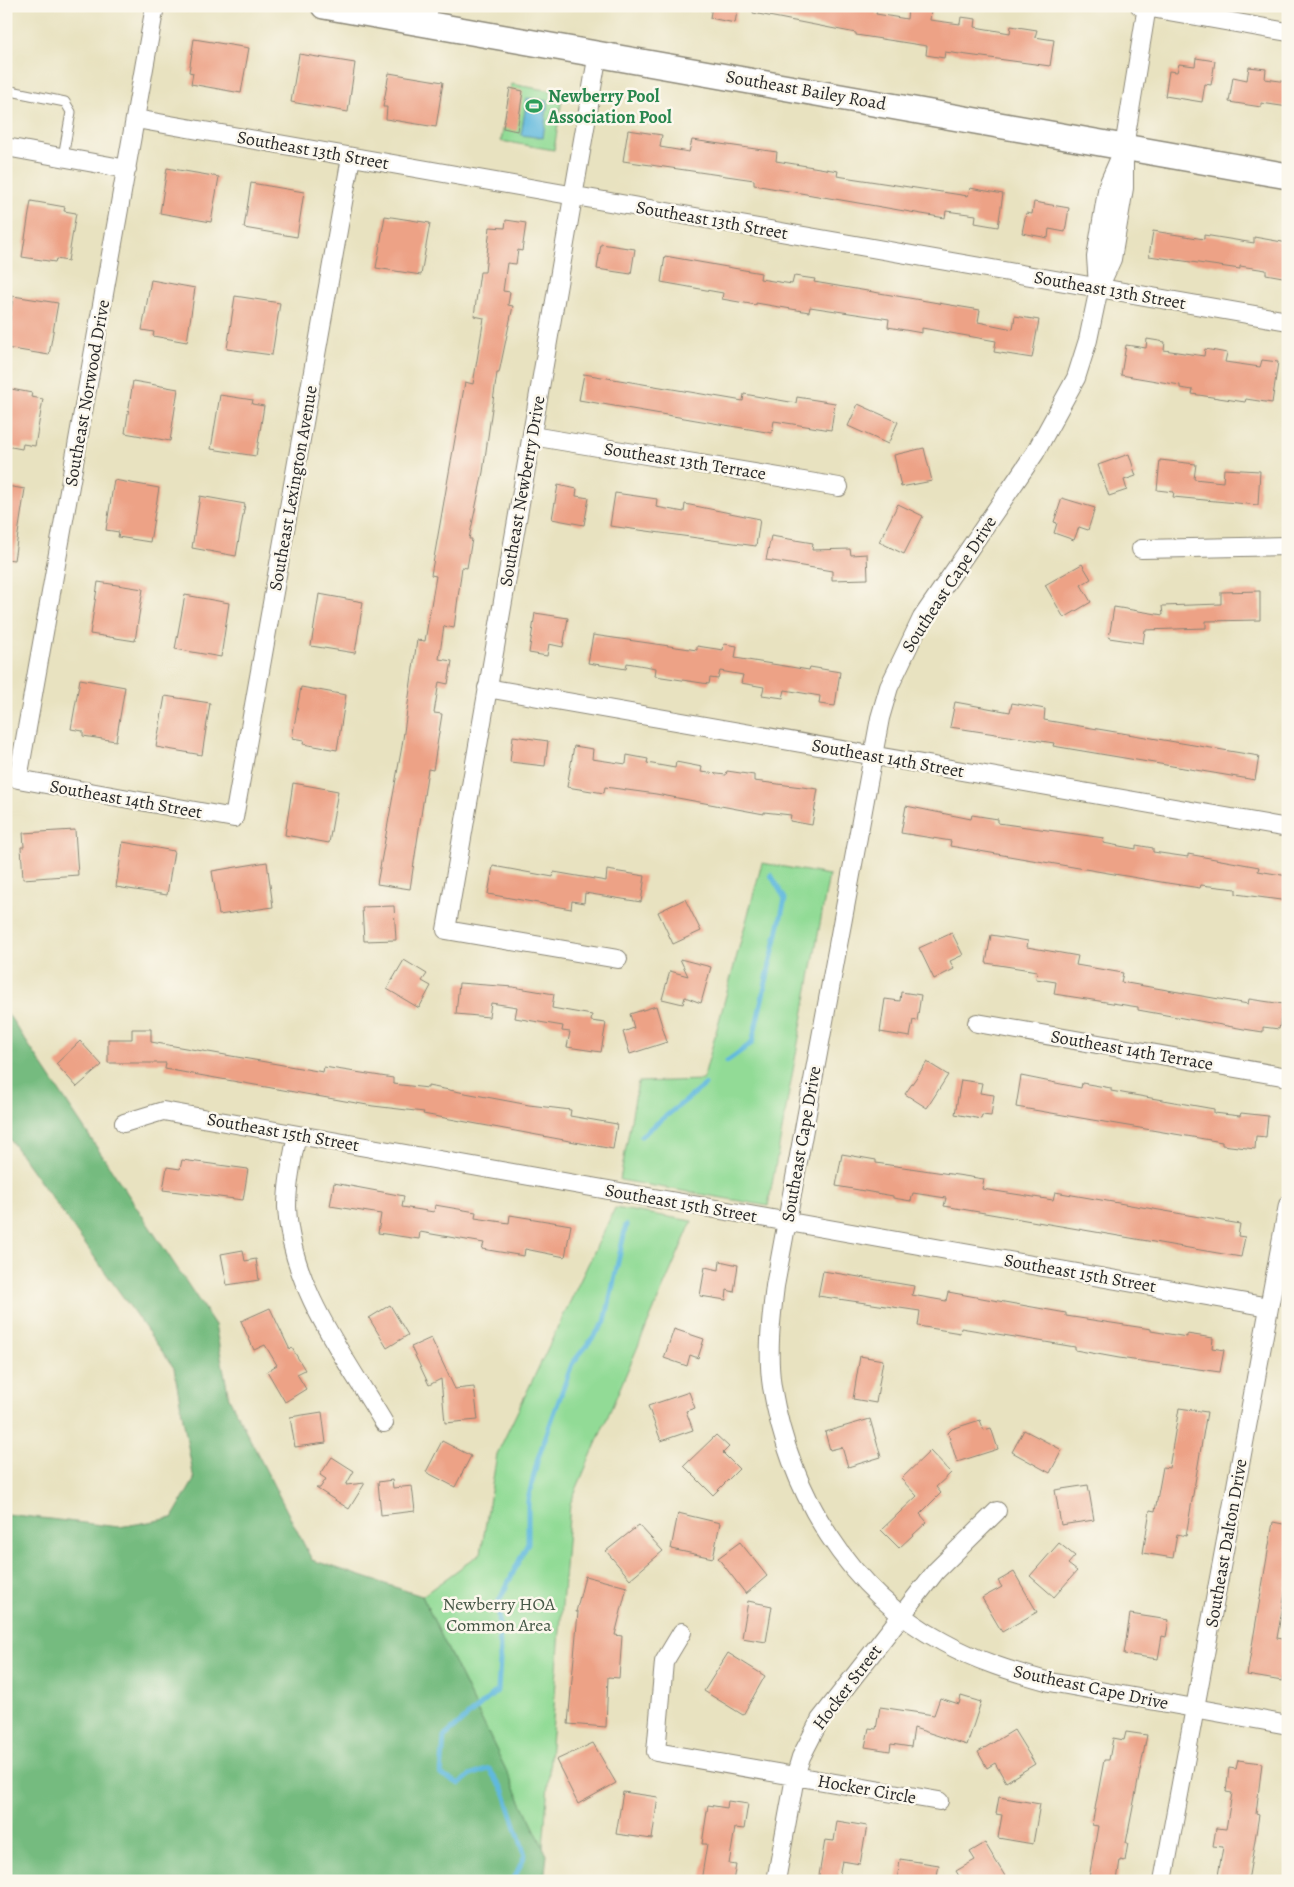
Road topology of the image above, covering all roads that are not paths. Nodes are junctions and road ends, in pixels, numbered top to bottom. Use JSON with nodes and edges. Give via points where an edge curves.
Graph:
{"nodes":[{"id":1,"x":154,"y":6,"type":"edge"},
{"id":2,"x":324,"y":6,"type":"edge"},
{"id":3,"x":1145,"y":7,"type":"edge"},
{"id":4,"x":428,"y":15,"type":"edge"},
{"id":5,"x":1288,"y":32,"type":"edge"},
{"id":6,"x":598,"y":53,"type":"junction"},
{"id":7,"x":6,"y":90,"type":"edge"},
{"id":8,"x":136,"y":119,"type":"junction"},
{"id":9,"x":6,"y":147,"type":"edge"},
{"id":10,"x":1124,"y":147,"type":"junction"},
{"id":11,"x":63,"y":157,"type":"junction"},
{"id":12,"x":351,"y":157,"type":"junction"},
{"id":13,"x":127,"y":168,"type":"junction"},
{"id":14,"x":1288,"y":176,"type":"edge"},
{"id":15,"x":574,"y":196,"type":"junction"},
{"id":16,"x":1098,"y":288,"type":"junction"},
{"id":17,"x":1288,"y":321,"type":"edge"},
{"id":18,"x":532,"y":436,"type":"junction"},
{"id":19,"x":839,"y":487,"type":"dead end"},
{"id":20,"x":1288,"y":546,"type":"edge"},
{"id":21,"x":1140,"y":548,"type":"dead end"},
{"id":22,"x":488,"y":688,"type":"junction"},
{"id":23,"x":873,"y":756,"type":"junction"},
{"id":24,"x":18,"y":779,"type":"joint"},
{"id":25,"x":234,"y":818,"type":"joint"},
{"id":26,"x":1288,"y":828,"type":"edge"},
{"id":27,"x":618,"y":959,"type":"dead end"},
{"id":28,"x":977,"y":1023,"type":"dead end"},
{"id":29,"x":1288,"y":1077,"type":"edge"},
{"id":30,"x":124,"y":1123,"type":"dead end"},
{"id":31,"x":297,"y":1135,"type":"junction"},
{"id":32,"x":1288,"y":1205,"type":"edge"},
{"id":33,"x":787,"y":1222,"type":"junction"},
{"id":34,"x":1270,"y":1307,"type":"junction"},
{"id":35,"x":384,"y":1423,"type":"dead end"},
{"id":36,"x":997,"y":1511,"type":"dead end"},
{"id":37,"x":902,"y":1616,"type":"junction"},
{"id":38,"x":682,"y":1632,"type":"dead end"},
{"id":39,"x":1195,"y":1708,"type":"junction"},
{"id":40,"x":1288,"y":1724,"type":"edge"},
{"id":41,"x":795,"y":1777,"type":"junction"},
{"id":42,"x":939,"y":1801,"type":"dead end"},
{"id":43,"x":776,"y":1881,"type":"edge"},
{"id":44,"x":1163,"y":1881,"type":"edge"}],
"edges":[{"from":1,"to":8,"type":"street","name":"Southeast Norwood Drive"},
{"from":2,"to":4,"type":"main road","name":"Southeast Bailey Road"},
{"from":3,"to":5,"type":"street"},
{"from":3,"to":10,"type":"street","name":"Southeast Cape Drive"},
{"from":4,"to":6,"type":"main road","name":"Southeast Bailey Road"},
{"from":6,"to":10,"type":"main road","name":"Southeast Bailey Road"},
{"from":6,"to":15,"type":"street","name":"Southeast Newberry Drive"},
{"from":7,"to":11,"type":"lane","via":[[65,102],[71,112]]},
{"from":8,"to":12,"type":"street","name":"Southeast 13th Street"},
{"from":8,"to":13,"type":"street","name":"Southeast Norwood Drive"},
{"from":9,"to":11,"type":"street"},
{"from":10,"to":14,"type":"main road","name":"Southeast Bailey Road"},
{"from":10,"to":16,"type":"street","name":"Southeast Cape Drive","via":[[1108,185],[1096,257]]},
{"from":11,"to":13,"type":"street"},
{"from":12,"to":15,"type":"street","name":"Southeast 13th Street"},
{"from":12,"to":25,"type":"street","name":"Southeast Lexington Avenue"},
{"from":13,"to":24,"type":"street","name":"Southeast Norwood Drive"},
{"from":15,"to":16,"type":"street","name":"Southeast 13th Street"},
{"from":15,"to":18,"type":"street","name":"Southeast Newberry Drive"},
{"from":16,"to":17,"type":"street","name":"Southeast 13th Street"},
{"from":16,"to":23,"type":"street","name":"Southeast Cape Drive","via":[[1088,340],[1076,378],[1036,453],[922,618],[889,687]]},
{"from":18,"to":19,"type":"street","name":"Southeast 13th Terrace"},
{"from":18,"to":22,"type":"street","name":"Southeast Newberry Drive"},
{"from":20,"to":21,"type":"street"},
{"from":22,"to":23,"type":"street","name":"Southeast 14th Street"},
{"from":22,"to":27,"type":"street","name":"Southeast Newberry Drive","via":[[446,930]]},
{"from":23,"to":26,"type":"street","name":"Southeast 14th Street"},
{"from":23,"to":33,"type":"street","name":"Southeast Cape Drive"},
{"from":24,"to":25,"type":"street","name":"Southeast 14th Street"},
{"from":28,"to":29,"type":"street","name":"Southeast 14th Terrace"},
{"from":30,"to":31,"type":"street","name":"Southeast 15th Street","via":[[163,1111]]},
{"from":31,"to":33,"type":"street","name":"Southeast 15th Street"},
{"from":31,"to":35,"type":"street","via":[[287,1207],[295,1251],[318,1311]]},
{"from":32,"to":34,"type":"street","name":"Southeast Dalton Drive"},
{"from":33,"to":34,"type":"street","name":"Southeast 15th Street"},
{"from":33,"to":37,"type":"street","name":"Southeast Cape Drive","via":[[773,1301],[770,1351],[772,1386],[792,1465],[806,1498],[844,1559]]},
{"from":34,"to":39,"type":"street","name":"Southeast Dalton Drive"},
{"from":36,"to":37,"type":"street","name":"Hocker Street","via":[[936,1571]]},
{"from":37,"to":39,"type":"street","name":"Southeast Cape Drive","via":[[942,1642],[1012,1672]]},
{"from":37,"to":41,"type":"street","name":"Hocker Street","via":[[820,1720],[801,1757]]},
{"from":38,"to":41,"type":"street","name":"Hocker Circle","via":[[664,1662],[656,1752]]},
{"from":39,"to":40,"type":"street","name":"Southeast Cape Drive"},
{"from":39,"to":44,"type":"street","name":"Southeast Dalton Drive"},
{"from":41,"to":42,"type":"street","name":"Hocker Circle"},
{"from":41,"to":43,"type":"street","name":"Hocker Street"}]}
